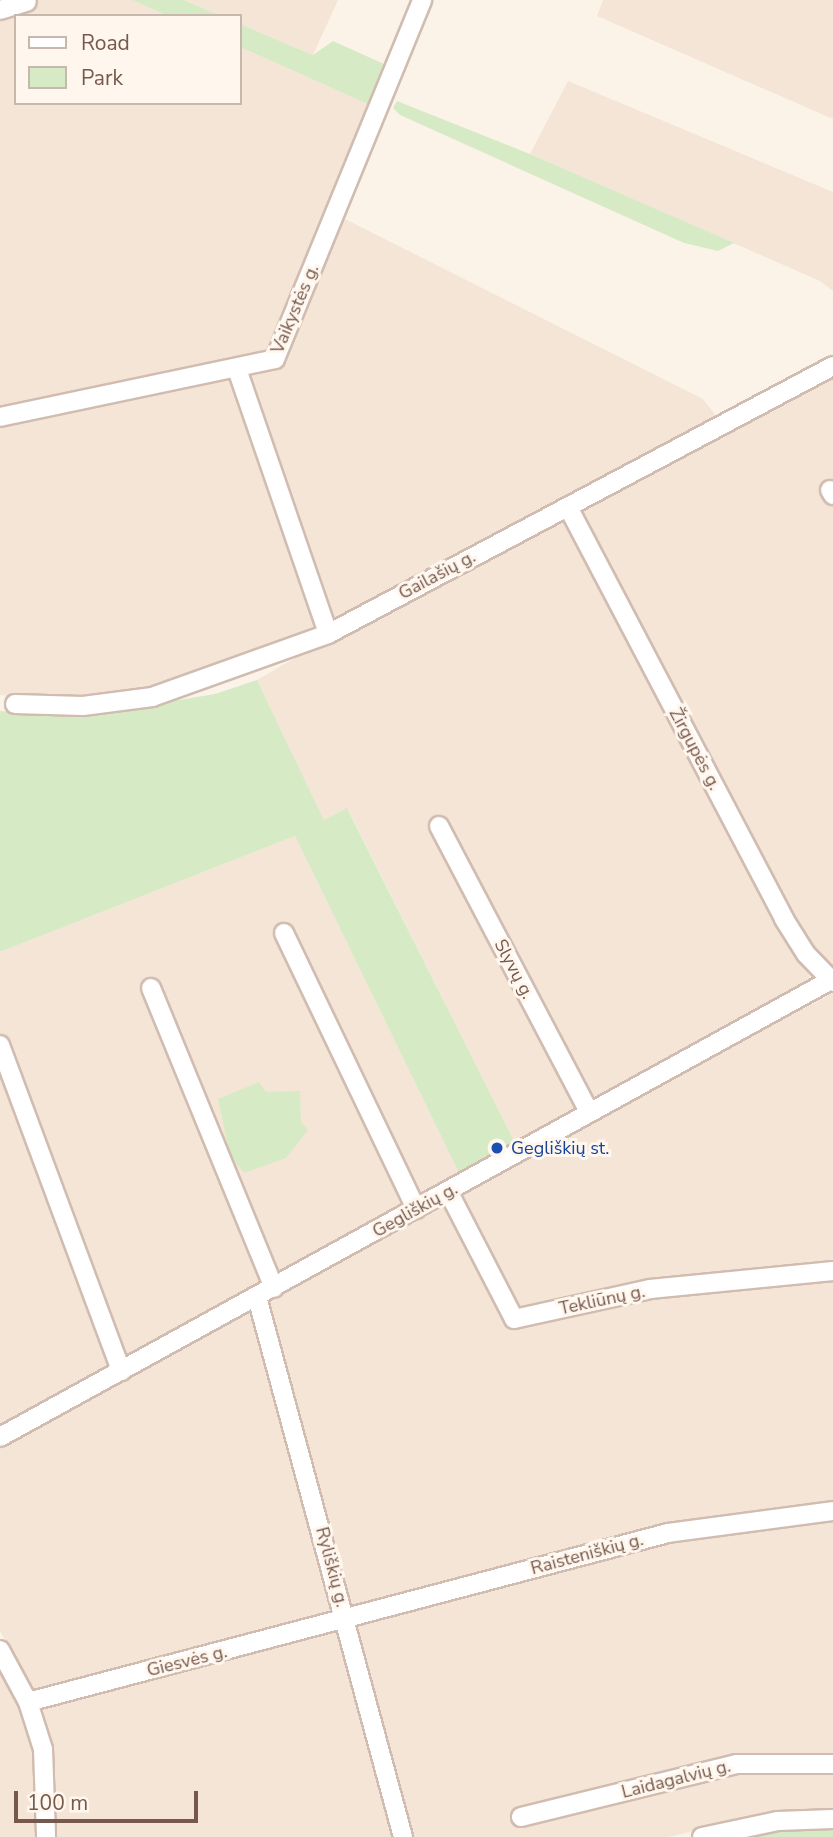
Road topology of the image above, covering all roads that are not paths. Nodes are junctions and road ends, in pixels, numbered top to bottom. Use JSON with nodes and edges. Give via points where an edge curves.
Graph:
{"nodes":[{"id":1,"x":422,"y":0,"type":"edge"},
{"id":2,"x":27,"y":2,"type":"dead end"},
{"id":3,"x":0,"y":10,"type":"edge"},
{"id":4,"x":833,"y":366,"type":"edge"},
{"id":5,"x":237,"y":369,"type":"junction"},
{"id":6,"x":0,"y":416,"type":"edge"},
{"id":7,"x":568,"y":507,"type":"junction"},
{"id":8,"x":328,"y":634,"type":"junction"},
{"id":9,"x":15,"y":704,"type":"dead end"},
{"id":10,"x":439,"y":826,"type":"dead end"},
{"id":11,"x":284,"y":933,"type":"dead end"},
{"id":12,"x":831,"y":982,"type":"edge"},
{"id":13,"x":151,"y":988,"type":"dead end"},
{"id":14,"x":0,"y":1045,"type":"edge"},
{"id":15,"x":589,"y":1112,"type":"junction"},
{"id":16,"x":448,"y":1191,"type":"junction"},
{"id":17,"x":416,"y":1209,"type":"junction"},
{"id":18,"x":833,"y":1271,"type":"edge"},
{"id":19,"x":274,"y":1288,"type":"junction"},
{"id":20,"x":257,"y":1297,"type":"junction"},
{"id":21,"x":121,"y":1371,"type":"junction"},
{"id":22,"x":0,"y":1437,"type":"edge"},
{"id":23,"x":833,"y":1511,"type":"edge"},
{"id":24,"x":346,"y":1620,"type":"junction"},
{"id":25,"x":0,"y":1650,"type":"edge"},
{"id":26,"x":28,"y":1702,"type":"junction"},
{"id":27,"x":833,"y":1764,"type":"edge"},
{"id":28,"x":521,"y":1817,"type":"dead end"},
{"id":29,"x":833,"y":1819,"type":"edge"},
{"id":30,"x":780,"y":1829,"type":"edge"},
{"id":31,"x":46,"y":1837,"type":"edge"},
{"id":32,"x":403,"y":1837,"type":"edge"},
{"id":33,"x":702,"y":1837,"type":"edge"}],
"edges":[{"from":1,"to":5,"type":"street","name":"Vaikystės g.","via":[[282,349],[269,364]]},
{"from":2,"to":3,"type":"street"},
{"from":4,"to":7,"type":"street","name":"Gailašių g."},
{"from":5,"to":6,"type":"street","name":"Vaikystės g."},
{"from":5,"to":8,"type":"street"},
{"from":7,"to":8,"type":"street","name":"Gailašių g."},
{"from":7,"to":12,"type":"street","name":"Žirgupės g.","via":[[784,919]]},
{"from":8,"to":9,"type":"street","name":"Gailašių g.","via":[[152,697],[83,706]]},
{"from":10,"to":15,"type":"street","name":"Slyvų g."},
{"from":11,"to":17,"type":"street"},
{"from":12,"to":15,"type":"street","name":"Gegliškių g."},
{"from":13,"to":19,"type":"street"},
{"from":14,"to":21,"type":"street"},
{"from":15,"to":16,"type":"street","name":"Gegliškių g."},
{"from":16,"to":17,"type":"street","name":"Gegliškių g."},
{"from":16,"to":18,"type":"street","name":"Tekliūnų g.","via":[[514,1319],[650,1289]]},
{"from":17,"to":19,"type":"street","name":"Gegliškių g."},
{"from":19,"to":20,"type":"street","name":"Gegliškių g."},
{"from":20,"to":21,"type":"street","name":"Gegliškių g."},
{"from":20,"to":24,"type":"street","name":"Ryliškių g."},
{"from":21,"to":22,"type":"street","name":"Gegliškių g."},
{"from":23,"to":24,"type":"street","name":"Raisteniškių g.","via":[[668,1533]]},
{"from":24,"to":26,"type":"street","name":"Giesvės g."},
{"from":24,"to":32,"type":"street","name":"Ryliškių g."},
{"from":25,"to":26,"type":"street"},
{"from":26,"to":31,"type":"street","via":[[46,1767]]},
{"from":27,"to":28,"type":"street","name":"Laidagalvių g.","via":[[736,1764]]},
{"from":29,"to":30,"type":"street"},
{"from":30,"to":33,"type":"street"}]}
